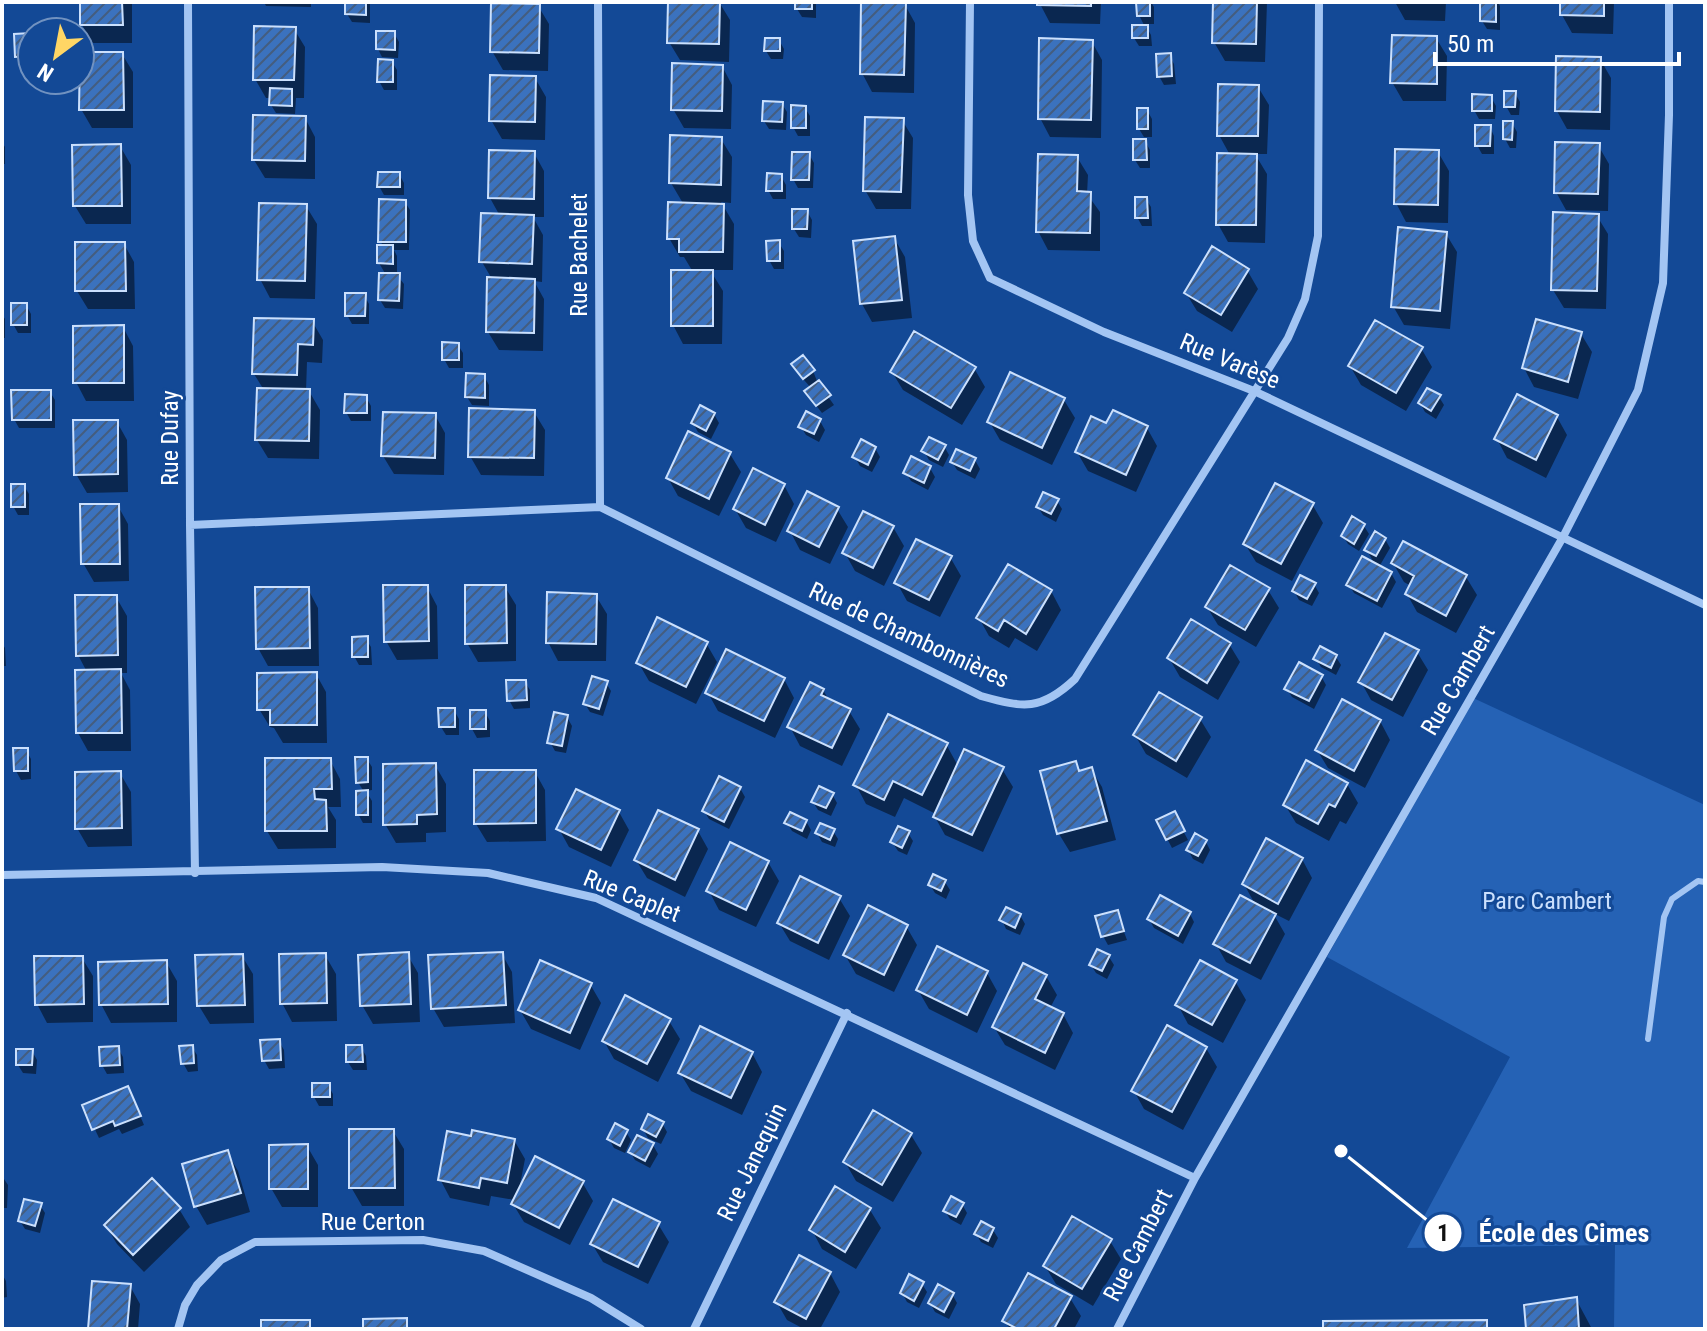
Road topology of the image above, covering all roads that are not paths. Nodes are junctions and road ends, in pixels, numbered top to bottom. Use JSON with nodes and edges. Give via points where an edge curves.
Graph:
{"nodes":[{"id":1,"x":188,"y":2,"type":"edge"},
{"id":2,"x":598,"y":2,"type":"edge"},
{"id":3,"x":970,"y":2,"type":"edge"},
{"id":4,"x":1319,"y":2,"type":"edge"},
{"id":5,"x":1669,"y":2,"type":"edge"},
{"id":6,"x":1254,"y":391,"type":"junction"},
{"id":7,"x":600,"y":507,"type":"junction"},
{"id":8,"x":190,"y":525,"type":"junction"},
{"id":9,"x":1563,"y":537,"type":"junction"},
{"id":10,"x":1705,"y":605,"type":"edge"},
{"id":11,"x":195,"y":873,"type":"junction"},
{"id":12,"x":2,"y":875,"type":"edge"},
{"id":13,"x":1705,"y":882,"type":"edge"},
{"id":14,"x":847,"y":1013,"type":"junction"},
{"id":15,"x":1648,"y":1039,"type":"dead end"},
{"id":16,"x":1195,"y":1178,"type":"junction"},
{"id":17,"x":178,"y":1329,"type":"edge"},
{"id":18,"x":641,"y":1329,"type":"edge"},
{"id":19,"x":694,"y":1329,"type":"edge"},
{"id":20,"x":1117,"y":1329,"type":"edge"}],
"edges":[{"from":1,"to":8,"type":"street","name":"Rue Dufay"},
{"from":2,"to":7,"type":"street","name":"Rue Bachelet"},
{"from":3,"to":6,"type":"street","name":"Rue Varèse","via":[[968,195],[973,241],[990,278],[1104,332]]},
{"from":4,"to":6,"type":"street","name":"Rue de Chambonnières","via":[[1318,236],[1305,299],[1288,338]]},
{"from":5,"to":9,"type":"street","name":"Rue Cambert","via":[[1663,283],[1638,390]]},
{"from":6,"to":7,"type":"street","name":"Rue de Chambonnières","via":[[1075,679],[1056,696],[1036,704],[1012,705],[981,696]]},
{"from":6,"to":9,"type":"street","name":"Rue Varèse"},
{"from":7,"to":8,"type":"street","name":"Rue de Chambonnières"},
{"from":8,"to":11,"type":"street","name":"Rue Dufay"},
{"from":9,"to":10,"type":"street","name":"Rue Varèse"},
{"from":9,"to":16,"type":"street","name":"Rue Cambert"},
{"from":11,"to":12,"type":"street","name":"Rue Caplet"},
{"from":11,"to":14,"type":"street","name":"Rue Caplet","via":[[382,867],[488,873],[596,898]]},
{"from":13,"to":15,"type":"lane","via":[[1698,881],[1672,899],[1664,917]]},
{"from":14,"to":16,"type":"street","name":"Rue Caplet"},
{"from":14,"to":19,"type":"street","name":"Rue Janequin"},
{"from":16,"to":20,"type":"street","name":"Rue Cambert"},
{"from":17,"to":18,"type":"street","name":"Rue Certon","via":[[197,1285],[221,1260],[255,1242],[423,1240],[484,1251],[591,1298]]}]}
